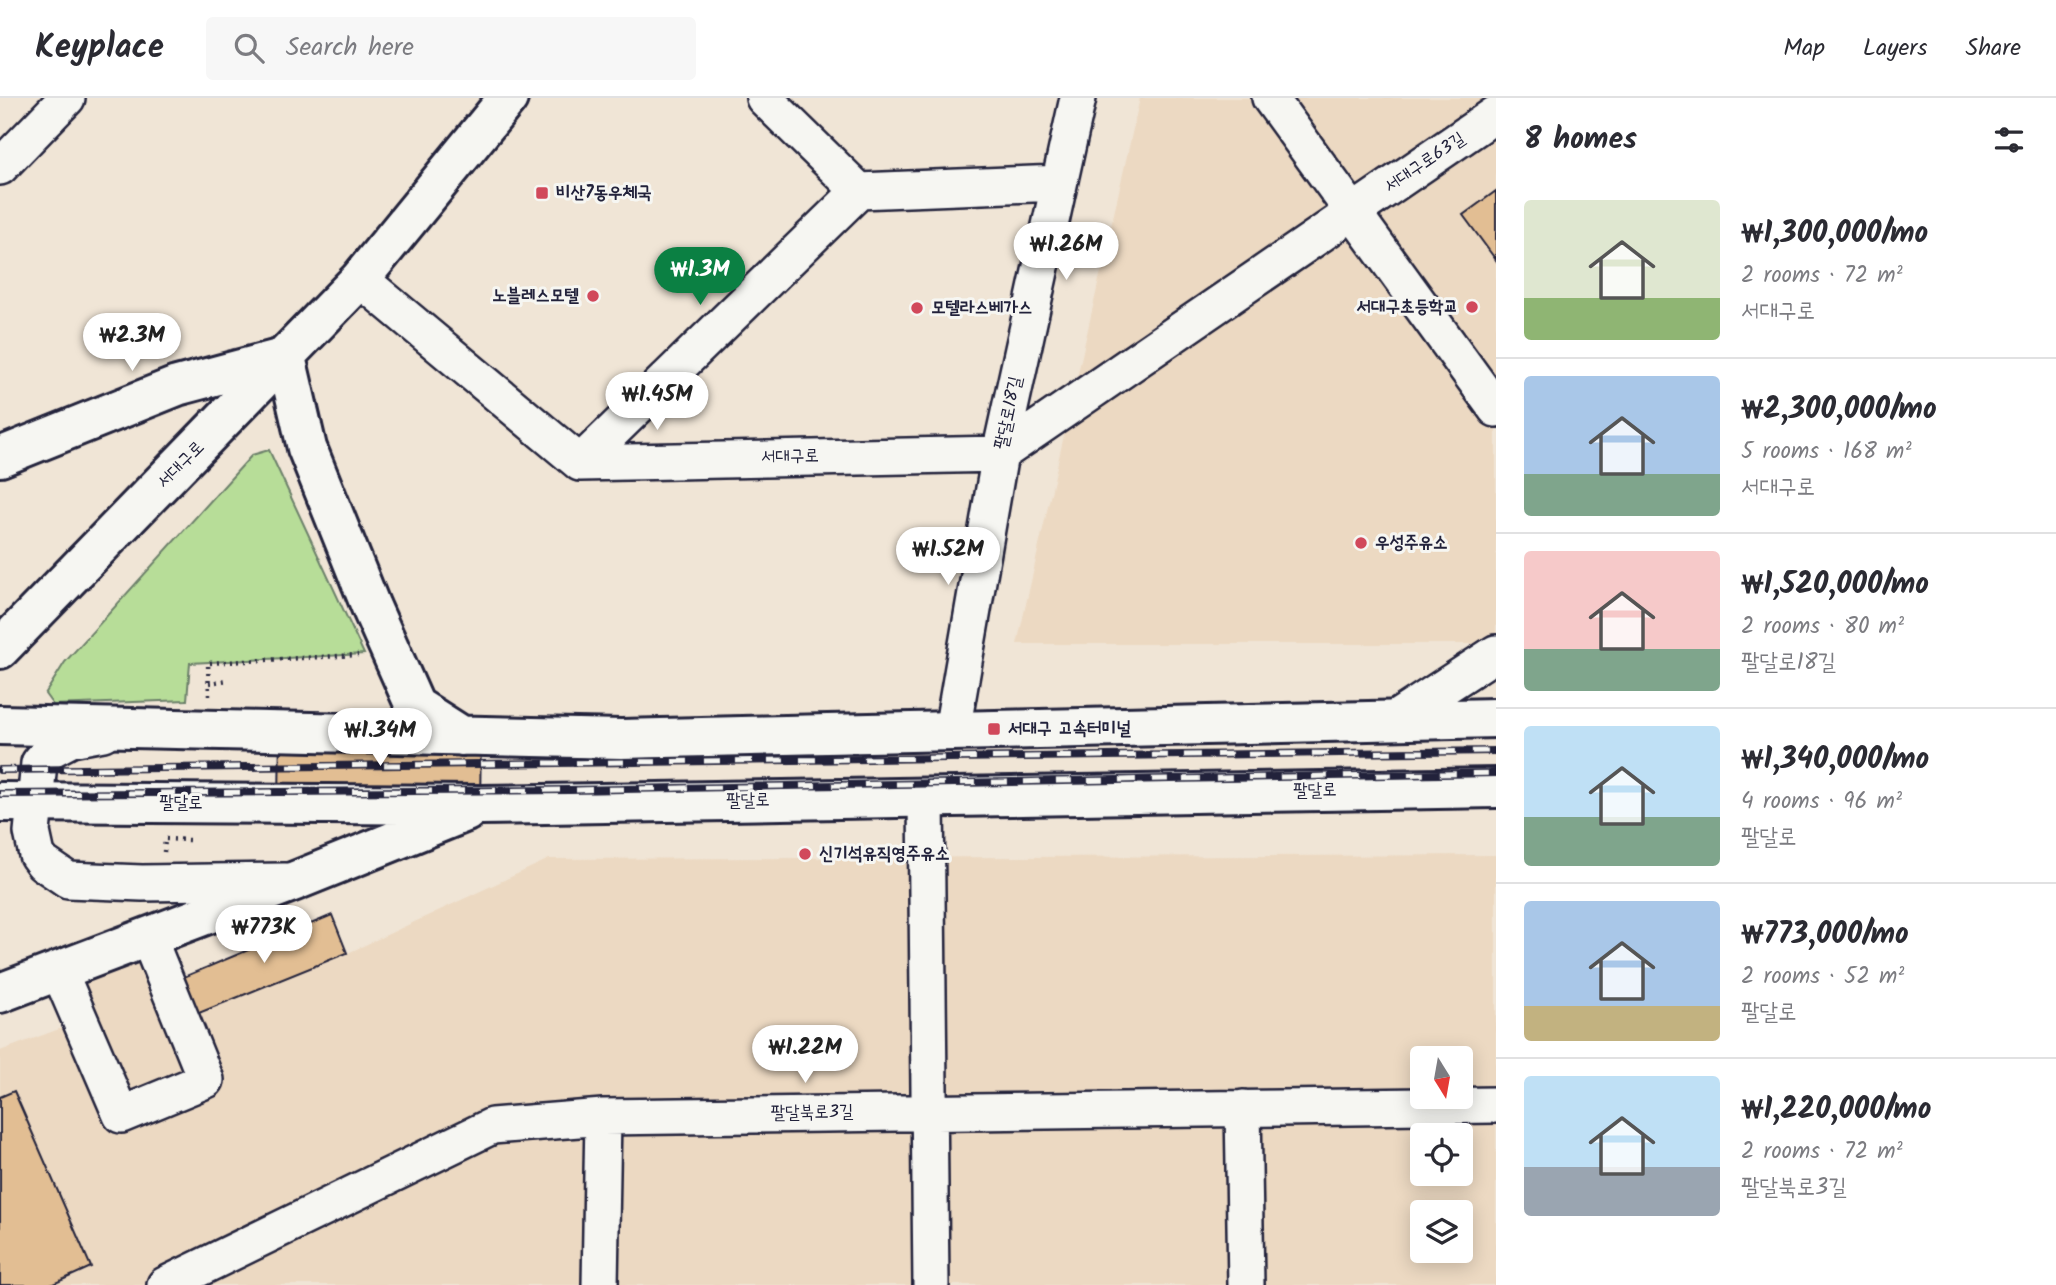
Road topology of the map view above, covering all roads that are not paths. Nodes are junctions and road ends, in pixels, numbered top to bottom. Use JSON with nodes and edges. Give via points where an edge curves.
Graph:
{"nodes":[{"id":1,"x":67,"y":98,"type":"edge"},
{"id":2,"x":508,"y":98,"type":"edge"},
{"id":3,"x":764,"y":98,"type":"edge"},
{"id":4,"x":1077,"y":98,"type":"edge"},
{"id":5,"x":1270,"y":98,"type":"edge"},
{"id":6,"x":1496,"y":114,"type":"edge"},
{"id":7,"x":0,"y":167,"type":"edge"},
{"id":8,"x":1059,"y":183,"type":"junction"},
{"id":9,"x":859,"y":191,"type":"junction"},
{"id":10,"x":1353,"y":212,"type":"junction"},
{"id":11,"x":360,"y":279,"type":"junction"},
{"id":12,"x":286,"y":357,"type":"junction"},
{"id":13,"x":1496,"y":409,"type":"edge"},
{"id":14,"x":1000,"y":454,"type":"junction"},
{"id":15,"x":0,"y":457,"type":"edge"},
{"id":16,"x":580,"y":463,"type":"junction"},
{"id":17,"x":0,"y":649,"type":"edge"},
{"id":18,"x":1496,"y":653,"type":"edge"},
{"id":19,"x":1496,"y":719,"type":"edge"},
{"id":20,"x":1392,"y":721,"type":"junction"},
{"id":21,"x":0,"y":725,"type":"edge"},
{"id":22,"x":134,"y":728,"type":"junction"},
{"id":23,"x":952,"y":731,"type":"junction"},
{"id":24,"x":462,"y":736,"type":"junction"},
{"id":25,"x":1496,"y":788,"type":"edge"},
{"id":26,"x":926,"y":798,"type":"junction"},
{"id":27,"x":18,"y":802,"type":"edge"},
{"id":28,"x":481,"y":806,"type":"junction"},
{"id":29,"x":295,"y":881,"type":"junction"},
{"id":30,"x":148,"y":937,"type":"junction"},
{"id":31,"x":59,"y":971,"type":"junction"},
{"id":32,"x":0,"y":993,"type":"edge"},
{"id":33,"x":1496,"y":1105,"type":"edge"},
{"id":34,"x":1243,"y":1108,"type":"junction"},
{"id":35,"x":929,"y":1111,"type":"junction"},
{"id":36,"x":603,"y":1117,"type":"junction"},
{"id":37,"x":165,"y":1285,"type":"edge"},
{"id":38,"x":600,"y":1285,"type":"edge"},
{"id":39,"x":931,"y":1285,"type":"edge"},
{"id":40,"x":1246,"y":1285,"type":"edge"}],
"edges":[{"from":1,"to":7,"type":"street"},
{"from":2,"to":11,"type":"main road","name":"서대구로"},
{"from":3,"to":9,"type":"street"},
{"from":4,"to":8,"type":"street","name":"팔달로18길"},
{"from":5,"to":10,"type":"street"},
{"from":6,"to":10,"type":"street","name":"서대구로63길"},
{"from":8,"to":9,"type":"street"},
{"from":8,"to":14,"type":"street","name":"팔달로18길"},
{"from":9,"to":16,"type":"street"},
{"from":10,"to":13,"type":"street"},
{"from":10,"to":14,"type":"street","name":"서대구로63길"},
{"from":11,"to":12,"type":"main road","name":"서대구로"},
{"from":11,"to":16,"type":"street"},
{"from":12,"to":15,"type":"main road","via":[[177,386]]},
{"from":12,"to":17,"type":"main road","name":"서대구로"},
{"from":12,"to":24,"type":"main road","via":[[307,448],[415,706]]},
{"from":14,"to":16,"type":"street","name":"서대구로"},
{"from":14,"to":23,"type":"street","name":"팔달로18길"},
{"from":18,"to":20,"type":"street"},
{"from":19,"to":20,"type":"main road"},
{"from":20,"to":23,"type":"main road"},
{"from":21,"to":22,"type":"main road"},
{"from":22,"to":24,"type":"main road"},
{"from":22,"to":27,"type":"street","via":[[71,739],[50,750]]},
{"from":23,"to":24,"type":"main road","via":[[621,739]]},
{"from":25,"to":26,"type":"main road","name":"팔달로"},
{"from":26,"to":28,"type":"main road","name":"팔달로"},
{"from":26,"to":35,"type":"street"},
{"from":27,"to":28,"type":"main road","name":"팔달로"},
{"from":27,"to":29,"type":"street","via":[[37,855],[68,880]]},
{"from":28,"to":29,"type":"main road"},
{"from":29,"to":30,"type":"main road"},
{"from":30,"to":31,"type":"main road"},
{"from":30,"to":31,"type":"street","via":[[206,1080],[121,1115]]},
{"from":31,"to":32,"type":"main road"},
{"from":33,"to":34,"type":"street","name":"팔달북로3길"},
{"from":34,"to":35,"type":"street","name":"팔달북로3길"},
{"from":34,"to":40,"type":"street"},
{"from":35,"to":36,"type":"street","name":"팔달북로3길"},
{"from":35,"to":39,"type":"street"},
{"from":36,"to":37,"type":"street","name":"팔달북로3길","via":[[492,1126]]},
{"from":36,"to":38,"type":"street"}]}
